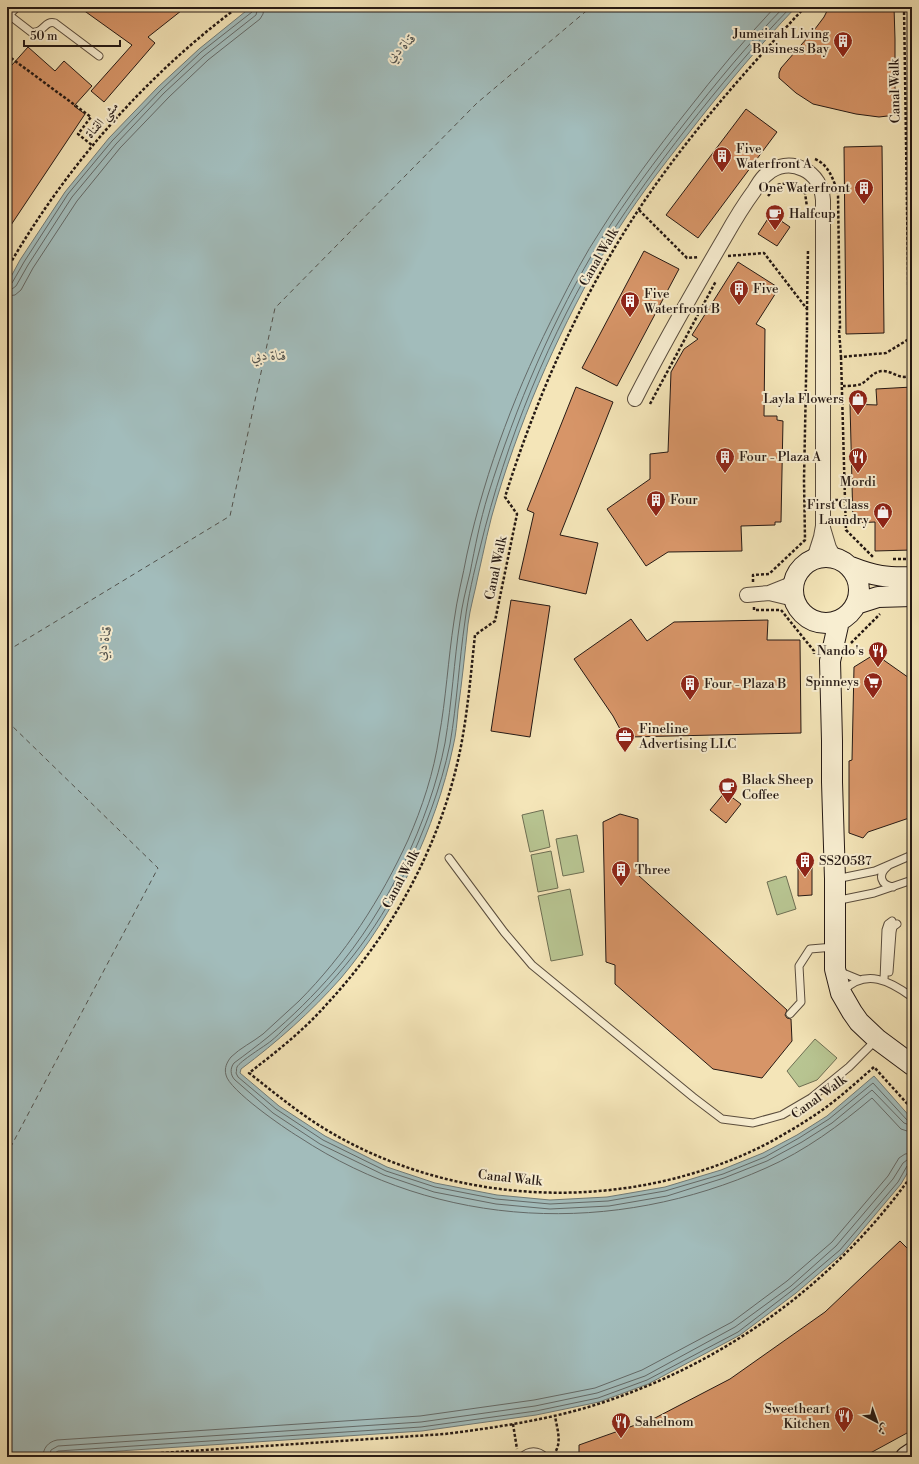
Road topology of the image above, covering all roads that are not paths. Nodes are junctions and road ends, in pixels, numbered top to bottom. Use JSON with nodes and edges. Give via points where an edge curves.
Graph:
{"nodes":[{"id":1,"x":17,"y":7,"type":"edge"},
{"id":2,"x":8,"y":16,"type":"edge"},
{"id":3,"x":99,"y":56,"type":"dead end"},
{"id":4,"x":635,"y":398,"type":"dead end"},
{"id":5,"x":823,"y":526,"type":"junction"},
{"id":6,"x":814,"y":559,"type":"junction"},
{"id":7,"x":842,"y":562,"type":"junction"},
{"id":8,"x":912,"y":577,"type":"edge"},
{"id":9,"x":794,"y":591,"type":"junction"},
{"id":10,"x":750,"y":595,"type":"road end"},
{"id":11,"x":912,"y":596,"type":"edge"},
{"id":12,"x":856,"y":604,"type":"junction"},
{"id":13,"x":839,"y":621,"type":"junction"},
{"id":14,"x":818,"y":622,"type":"junction"},
{"id":15,"x":822,"y":660,"type":"junction"},
{"id":16,"x":912,"y":855,"type":"edge"},
{"id":17,"x":449,"y":858,"type":"dead end"},
{"id":18,"x":888,"y":866,"type":"junction"},
{"id":19,"x":835,"y":879,"type":"junction"},
{"id":20,"x":912,"y":880,"type":"edge"},
{"id":21,"x":893,"y":887,"type":"junction"},
{"id":22,"x":835,"y":901,"type":"junction"},
{"id":23,"x":895,"y":922,"type":"dead end"},
{"id":24,"x":834,"y":947,"type":"junction"},
{"id":25,"x":835,"y":969,"type":"junction"},
{"id":26,"x":861,"y":980,"type":"junction"},
{"id":27,"x":886,"y":981,"type":"junction"},
{"id":28,"x":841,"y":992,"type":"junction"},
{"id":29,"x":912,"y":997,"type":"edge"},
{"id":30,"x":790,"y":1014,"type":"dead end"},
{"id":31,"x":877,"y":1039,"type":"junction"},
{"id":32,"x":912,"y":1065,"type":"edge"},
{"id":33,"x":912,"y":1453,"type":"edge"},
{"id":34,"x":522,"y":1457,"type":"edge"},
{"id":35,"x":545,"y":1457,"type":"edge"},
{"id":36,"x":886,"y":1457,"type":"edge"},
{"id":37,"x":892,"y":1457,"type":"edge"},
{"id":38,"x":906,"y":1457,"type":"edge"}],
"edges":[{"from":1,"to":2,"type":"lane"},
{"from":2,"to":3,"type":"lane","via":[[31,32],[38,32],[49,23],[55,23]]},
{"from":4,"to":5,"type":"street","via":[[707,254],[766,174],[788,166],[810,173],[820,185],[823,200]]},
{"from":5,"to":6,"type":"street"},
{"from":5,"to":7,"type":"street","via":[[825,537]]},
{"from":6,"to":7,"type":"street","via":[[821,557]]},
{"from":6,"to":9,"type":"street","via":[[796,575]]},
{"from":7,"to":8,"type":"street","via":[[872,575]]},
{"from":7,"to":12,"type":"street","via":[[855,573],[860,589]]},
{"from":9,"to":10,"type":"street"},
{"from":9,"to":14,"type":"street","via":[[797,606],[808,618]]},
{"from":11,"to":12,"type":"street","via":[[878,597]]},
{"from":12,"to":13,"type":"street","via":[[846,617]]},
{"from":13,"to":14,"type":"street"},
{"from":13,"to":15,"type":"street"},
{"from":14,"to":15,"type":"street","via":[[825,641]]},
{"from":15,"to":19,"type":"street","via":[[832,741]]},
{"from":16,"to":18,"type":"lane"},
{"from":17,"to":31,"type":"lane","via":[[532,965],[722,1119],[753,1123],[782,1115],[811,1098],[849,1067]]},
{"from":18,"to":19,"type":"lane"},
{"from":18,"to":21,"type":"lane","via":[[881,876],[887,886]]},
{"from":19,"to":22,"type":"street"},
{"from":20,"to":21,"type":"lane"},
{"from":21,"to":22,"type":"lane"},
{"from":22,"to":24,"type":"street"},
{"from":23,"to":27,"type":"lane"},
{"from":24,"to":25,"type":"street"},
{"from":24,"to":30,"type":"lane","via":[[810,949],[799,966],[801,1002]]},
{"from":25,"to":26,"type":"lane"},
{"from":25,"to":28,"type":"street"},
{"from":26,"to":27,"type":"lane","via":[[872,978]]},
{"from":26,"to":28,"type":"lane"},
{"from":27,"to":29,"type":"lane"},
{"from":28,"to":31,"type":"street","via":[[859,1022]]},
{"from":31,"to":32,"type":"street"},
{"from":33,"to":38,"type":"street"},
{"from":34,"to":35,"type":"lane","via":[[534,1452]]},
{"from":36,"to":37,"type":"lane"}]}
